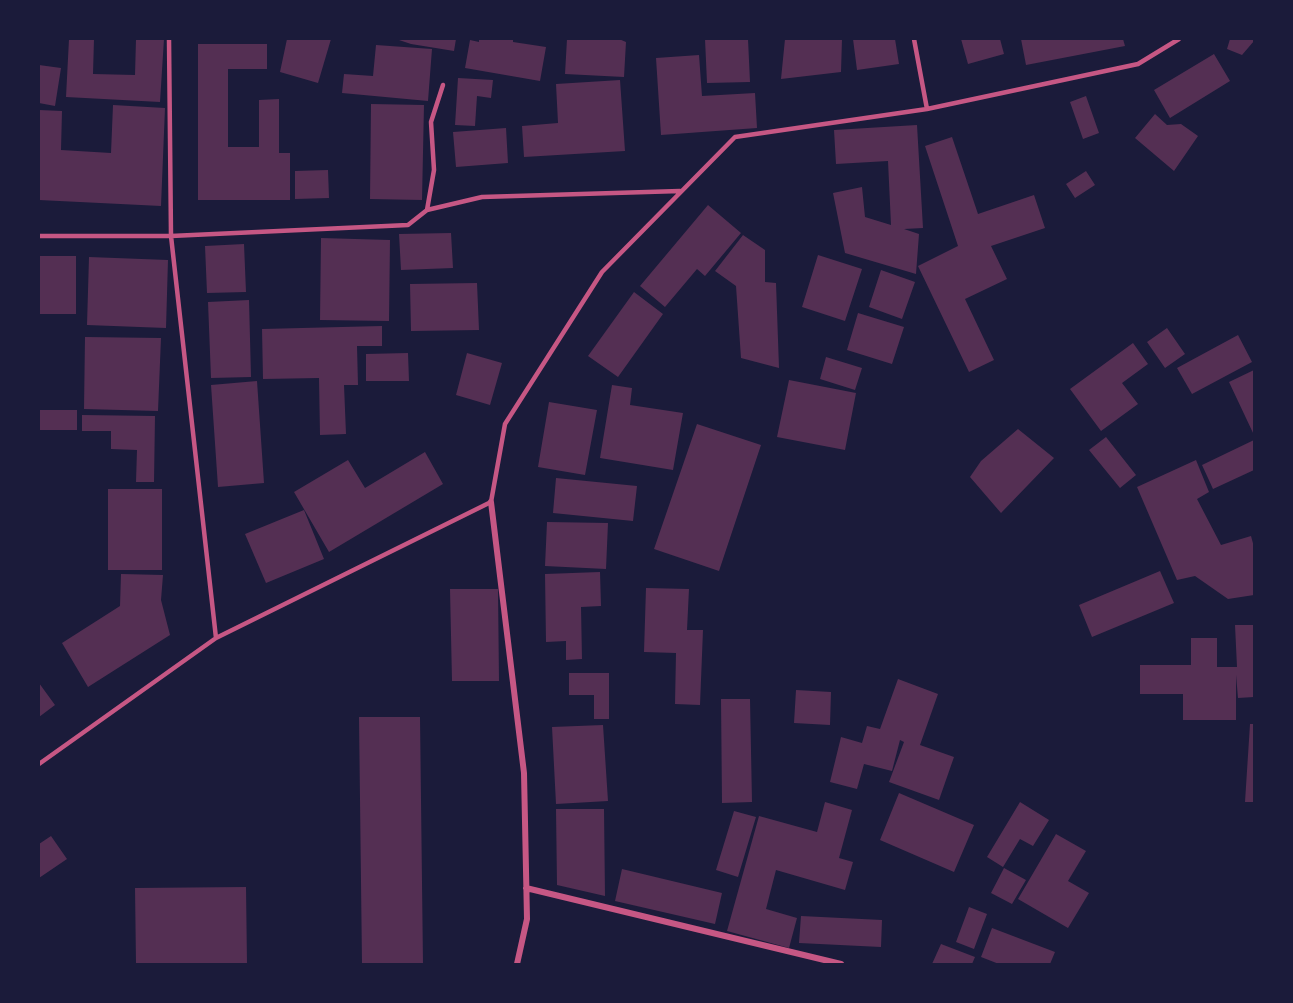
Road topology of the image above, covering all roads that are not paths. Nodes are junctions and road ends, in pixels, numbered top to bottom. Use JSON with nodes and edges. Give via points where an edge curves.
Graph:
{"nodes":[{"id":1,"x":169,"y":39,"type":"edge"},
{"id":2,"x":914,"y":39,"type":"edge"},
{"id":3,"x":1179,"y":39,"type":"edge"},
{"id":4,"x":443,"y":85,"type":"dead end"},
{"id":5,"x":927,"y":109,"type":"junction"},
{"id":6,"x":681,"y":191,"type":"junction"},
{"id":7,"x":428,"y":210,"type":"junction"},
{"id":8,"x":39,"y":236,"type":"edge"},
{"id":9,"x":171,"y":237,"type":"junction"},
{"id":10,"x":492,"y":502,"type":"junction"},
{"id":11,"x":216,"y":638,"type":"junction"},
{"id":12,"x":39,"y":764,"type":"edge"},
{"id":13,"x":526,"y":888,"type":"junction"},
{"id":14,"x":517,"y":964,"type":"edge"},
{"id":15,"x":841,"y":964,"type":"edge"}],
"edges":[{"from":1,"to":9,"type":"lane"},
{"from":2,"to":5,"type":"lane"},
{"from":3,"to":5,"type":"lane","via":[[1138,64]]},
{"from":4,"to":7,"type":"lane","via":[[431,122],[434,170]]},
{"from":5,"to":6,"type":"lane","via":[[735,137]]},
{"from":6,"to":7,"type":"lane","via":[[482,197]]},
{"from":6,"to":10,"type":"lane","via":[[602,272],[505,424]]},
{"from":7,"to":9,"type":"lane","via":[[408,225]]},
{"from":8,"to":9,"type":"lane"},
{"from":9,"to":11,"type":"lane"},
{"from":10,"to":11,"type":"lane"},
{"from":10,"to":13,"type":"street","via":[[524,773]]},
{"from":11,"to":12,"type":"lane"},
{"from":13,"to":14,"type":"street","via":[[527,919]]},
{"from":13,"to":15,"type":"street"}]}
